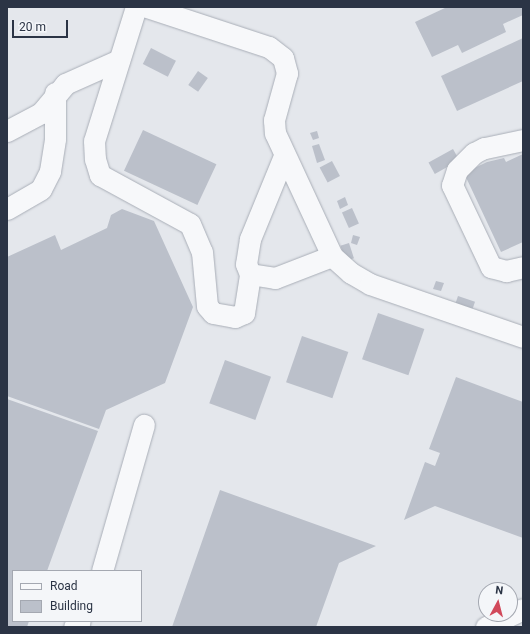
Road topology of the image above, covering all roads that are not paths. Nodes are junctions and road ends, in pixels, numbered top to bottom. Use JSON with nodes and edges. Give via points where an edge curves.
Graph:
{"nodes":[{"id":1,"x":136,"y":7,"type":"edge"},
{"id":2,"x":147,"y":7,"type":"edge"},
{"id":3,"x":119,"y":60,"type":"junction"},
{"id":4,"x":55,"y":93,"type":"junction"},
{"id":5,"x":7,"y":131,"type":"edge"},
{"id":6,"x":523,"y":140,"type":"edge"},
{"id":7,"x":284,"y":156,"type":"junction"},
{"id":8,"x":7,"y":209,"type":"edge"},
{"id":9,"x":332,"y":256,"type":"junction"},
{"id":10,"x":523,"y":267,"type":"edge"},
{"id":11,"x":250,"y":274,"type":"junction"},
{"id":12,"x":523,"y":337,"type":"edge"},
{"id":13,"x":144,"y":425,"type":"dead end"},
{"id":14,"x":102,"y":570,"type":"edge"},
{"id":15,"x":523,"y":609,"type":"edge"},
{"id":16,"x":486,"y":627,"type":"edge"}],
"edges":[{"from":1,"to":3,"type":"street"},
{"from":2,"to":7,"type":"street","via":[[270,47],[283,58],[287,73],[274,120]]},
{"from":3,"to":4,"type":"street","via":[[65,84]]},
{"from":3,"to":11,"type":"street","via":[[94,141],[95,159],[100,175],[190,224],[202,252],[207,306],[213,313],[235,317],[244,313]]},
{"from":4,"to":5,"type":"street","via":[[41,113]]},
{"from":4,"to":8,"type":"street","via":[[55,138],[50,171],[41,189]]},
{"from":6,"to":10,"type":"street","via":[[484,148],[474,153],[457,170],[452,185],[491,266],[506,272]]},
{"from":7,"to":9,"type":"street"},
{"from":7,"to":11,"type":"street","via":[[250,239],[246,264]]},
{"from":9,"to":11,"type":"street","via":[[275,278]]},
{"from":9,"to":12,"type":"street","via":[[351,273],[370,284]]},
{"from":13,"to":14,"type":"street"},
{"from":15,"to":16,"type":"street"}]}
